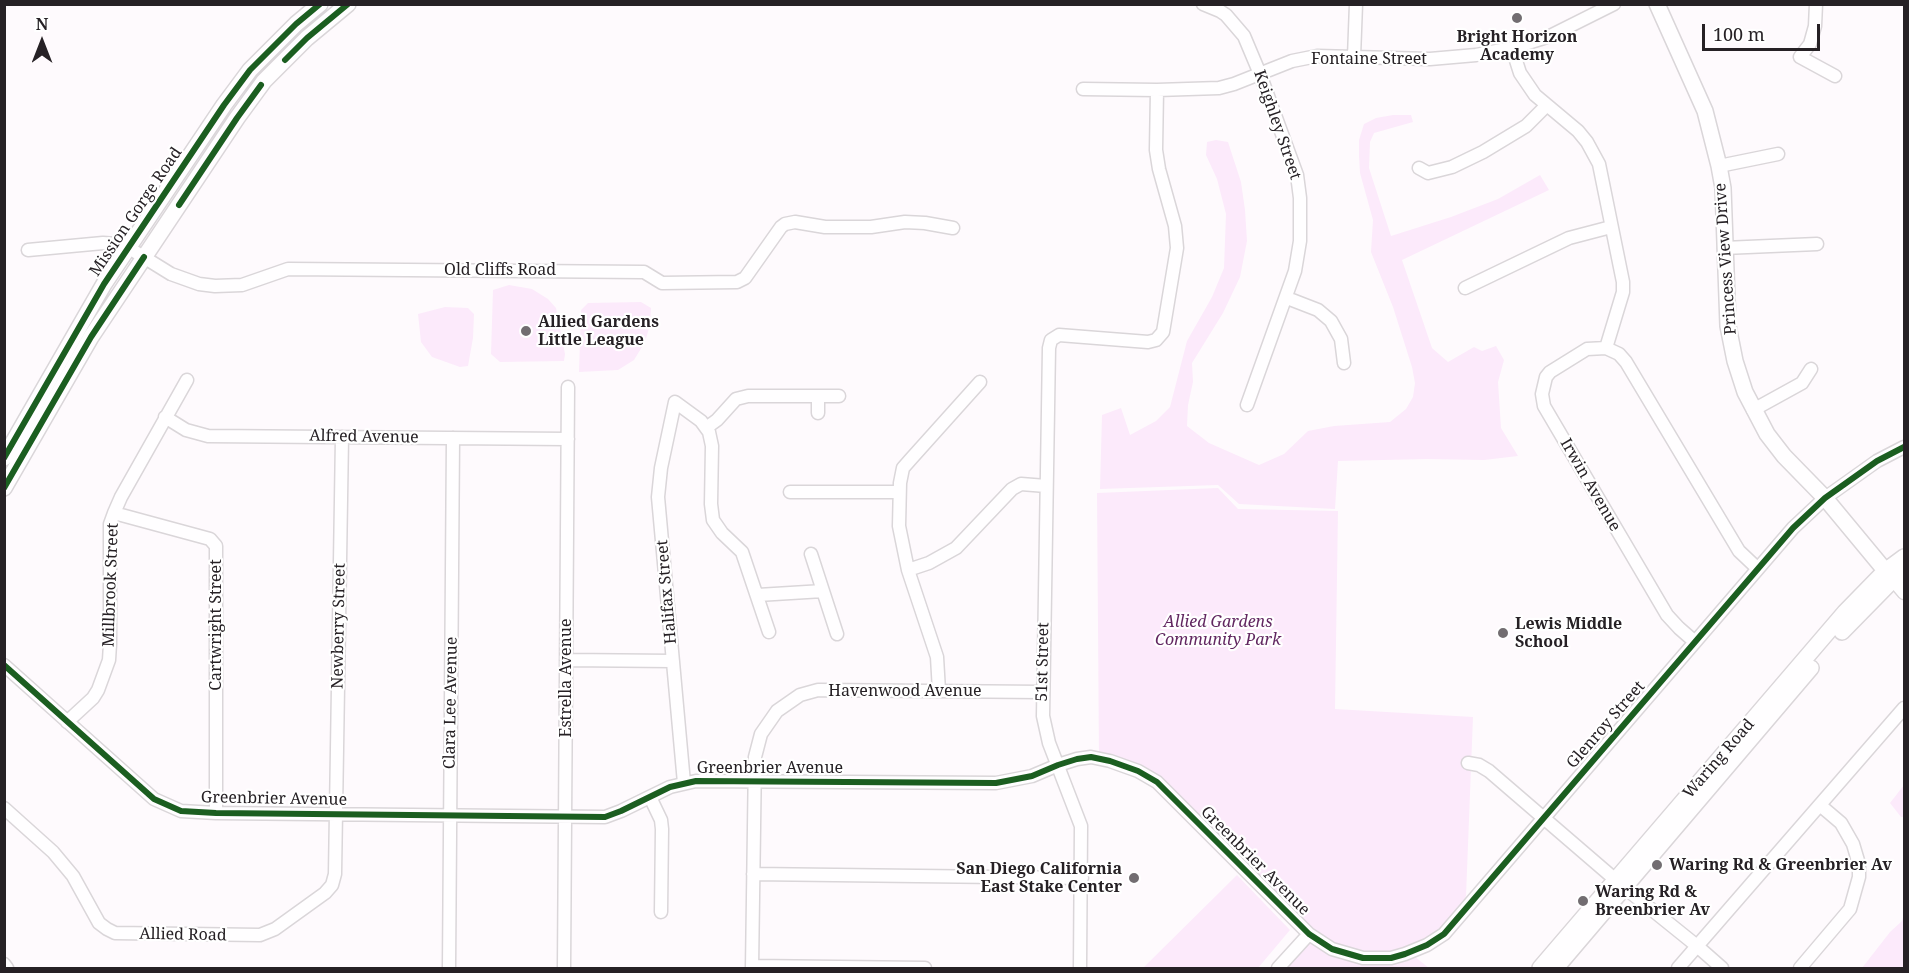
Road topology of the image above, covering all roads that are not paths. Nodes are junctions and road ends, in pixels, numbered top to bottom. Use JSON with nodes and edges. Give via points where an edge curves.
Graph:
{"nodes":[{"id":1,"x":320,"y":4,"type":"edge"},
{"id":2,"x":348,"y":4,"type":"edge"},
{"id":3,"x":1203,"y":4,"type":"edge"},
{"id":4,"x":1356,"y":4,"type":"edge"},
{"id":5,"x":1614,"y":4,"type":"edge"},
{"id":6,"x":1657,"y":4,"type":"edge"},
{"id":7,"x":1816,"y":4,"type":"edge"},
{"id":8,"x":1222,"y":8,"type":"edge"},
{"id":9,"x":1512,"y":48,"type":"junction"},
{"id":10,"x":1354,"y":57,"type":"junction"},
{"id":11,"x":1260,"y":74,"type":"junction"},
{"id":12,"x":1835,"y":76,"type":"dead end"},
{"id":13,"x":1083,"y":89,"type":"dead end"},
{"id":14,"x":1157,"y":90,"type":"junction"},
{"id":15,"x":1546,"y":106,"type":"junction"},
{"id":16,"x":1778,"y":154,"type":"dead end"},
{"id":17,"x":1719,"y":166,"type":"junction"},
{"id":18,"x":1419,"y":168,"type":"dead end"},
{"id":19,"x":1611,"y":227,"type":"junction"},
{"id":20,"x":953,"y":228,"type":"dead end"},
{"id":21,"x":1817,"y":244,"type":"dead end"},
{"id":22,"x":129,"y":248,"type":"junction"},
{"id":23,"x":1724,"y":248,"type":"junction"},
{"id":24,"x":28,"y":250,"type":"dead end"},
{"id":25,"x":144,"y":257,"type":"junction"},
{"id":26,"x":1465,"y":288,"type":"dead end"},
{"id":27,"x":1287,"y":298,"type":"junction"},
{"id":28,"x":1606,"y":348,"type":"junction"},
{"id":29,"x":1344,"y":363,"type":"dead end"},
{"id":30,"x":1811,"y":369,"type":"dead end"},
{"id":31,"x":187,"y":380,"type":"dead end"},
{"id":32,"x":980,"y":382,"type":"dead end"},
{"id":33,"x":568,"y":387,"type":"dead end"},
{"id":34,"x":818,"y":396,"type":"junction"},
{"id":35,"x":838,"y":396,"type":"dead end"},
{"id":36,"x":1247,"y":405,"type":"dead end"},
{"id":37,"x":1753,"y":410,"type":"junction"},
{"id":38,"x":818,"y":412,"type":"dead end"},
{"id":39,"x":165,"y":417,"type":"junction"},
{"id":40,"x":706,"y":428,"type":"junction"},
{"id":41,"x":342,"y":437,"type":"junction"},
{"id":42,"x":453,"y":438,"type":"junction"},
{"id":43,"x":568,"y":439,"type":"junction"},
{"id":44,"x":1905,"y":447,"type":"edge"},
{"id":45,"x":4,"y":458,"type":"edge"},
{"id":46,"x":1046,"y":486,"type":"junction"},
{"id":47,"x":4,"y":488,"type":"edge"},
{"id":48,"x":790,"y":492,"type":"dead end"},
{"id":49,"x":899,"y":492,"type":"junction"},
{"id":50,"x":1825,"y":498,"type":"junction"},
{"id":51,"x":114,"y":513,"type":"junction"},
{"id":52,"x":811,"y":554,"type":"dead end"},
{"id":53,"x":1905,"y":557,"type":"edge"},
{"id":54,"x":1757,"y":568,"type":"junction"},
{"id":55,"x":908,"y":570,"type":"junction"},
{"id":56,"x":1894,"y":574,"type":"edge"},
{"id":57,"x":823,"y":591,"type":"junction"},
{"id":58,"x":1905,"y":593,"type":"edge"},
{"id":59,"x":758,"y":595,"type":"junction"},
{"id":60,"x":769,"y":632,"type":"dead end"},
{"id":61,"x":837,"y":634,"type":"dead end"},
{"id":62,"x":1695,"y":642,"type":"junction"},
{"id":63,"x":566,"y":660,"type":"junction"},
{"id":64,"x":673,"y":661,"type":"junction"},
{"id":65,"x":4,"y":665,"type":"edge"},
{"id":66,"x":939,"y":691,"type":"junction"},
{"id":67,"x":1043,"y":692,"type":"junction"},
{"id":68,"x":1905,"y":708,"type":"edge"},
{"id":69,"x":67,"y":722,"type":"junction"},
{"id":70,"x":1468,"y":763,"type":"dead end"},
{"id":71,"x":1058,"y":765,"type":"junction"},
{"id":72,"x":754,"y":781,"type":"junction"},
{"id":73,"x":684,"y":783,"type":"junction"},
{"id":74,"x":650,"y":797,"type":"junction"},
{"id":75,"x":1821,"y":806,"type":"junction"},
{"id":76,"x":4,"y":808,"type":"edge"},
{"id":77,"x":216,"y":813,"type":"junction"},
{"id":78,"x":336,"y":814,"type":"junction"},
{"id":79,"x":450,"y":816,"type":"junction"},
{"id":80,"x":566,"y":817,"type":"junction"},
{"id":81,"x":1544,"y":818,"type":"junction"},
{"id":82,"x":753,"y":874,"type":"junction"},
{"id":83,"x":1082,"y":878,"type":"junction"},
{"id":84,"x":1620,"y":884,"type":"junction"},
{"id":85,"x":661,"y":912,"type":"dead end"},
{"id":86,"x":1309,"y":934,"type":"junction"},
{"id":87,"x":1697,"y":946,"type":"junction"},
{"id":88,"x":4,"y":964,"type":"edge"},
{"id":89,"x":752,"y":967,"type":"edge"},
{"id":90,"x":6,"y":969,"type":"edge"},
{"id":91,"x":449,"y":969,"type":"edge"},
{"id":92,"x":564,"y":969,"type":"edge"},
{"id":93,"x":926,"y":969,"type":"edge"},
{"id":94,"x":1080,"y":969,"type":"edge"},
{"id":95,"x":1278,"y":969,"type":"edge"},
{"id":96,"x":1540,"y":969,"type":"edge"},
{"id":97,"x":1556,"y":969,"type":"edge"},
{"id":98,"x":1678,"y":969,"type":"edge"},
{"id":99,"x":1722,"y":969,"type":"edge"},
{"id":100,"x":1800,"y":969,"type":"edge"}],
"edges":[{"from":1,"to":22,"type":"main road","name":"Mission Gorge Road","via":[[250,70]]},
{"from":2,"to":25,"type":"main road","name":"Mission Gorge Road","via":[[264,81]]},
{"from":3,"to":8,"type":"street","name":"Keighley Street"},
{"from":4,"to":10,"type":"street"},
{"from":5,"to":9,"type":"street","name":"Fontaine Street","via":[[1550,36]]},
{"from":6,"to":17,"type":"main road","name":"Princess View Drive","via":[[1705,111]]},
{"from":7,"to":12,"type":"street","via":[[1810,44],[1800,57]]},
{"from":8,"to":11,"type":"street","name":"Keighley Street","via":[[1244,36]]},
{"from":9,"to":10,"type":"street","name":"Fontaine Street","via":[[1430,59]]},
{"from":9,"to":15,"type":"street","via":[[1520,73]]},
{"from":10,"to":11,"type":"street","name":"Fontaine Street","via":[[1317,56]]},
{"from":11,"to":14,"type":"street","name":"Fontaine Street","via":[[1219,88]]},
{"from":11,"to":27,"type":"street","name":"Keighley Street","via":[[1299,186],[1300,241]]},
{"from":13,"to":14,"type":"street","name":"Fontaine Street"},
{"from":14,"to":46,"type":"street","name":"51st Street","via":[[1156,150],[1177,248],[1163,332],[1148,342],[1059,335],[1051,340]]},
{"from":15,"to":18,"type":"street","via":[[1526,126],[1483,152],[1428,173]]},
{"from":15,"to":19,"type":"street","via":[[1578,131],[1599,164]]},
{"from":16,"to":17,"type":"street"},
{"from":17,"to":23,"type":"main road","name":"Princess View Drive"},
{"from":19,"to":26,"type":"street","via":[[1569,238]]},
{"from":19,"to":28,"type":"street","via":[[1623,292]]},
{"from":20,"to":25,"type":"street","name":"Old Cliffs Road","via":[[915,222],[871,227],[785,224],[745,278],[737,282],[662,283],[644,272],[288,269],[242,285],[215,286],[171,274]]},
{"from":21,"to":23,"type":"street"},
{"from":22,"to":24,"type":"street","name":"Old Cliffs Road","via":[[103,243]]},
{"from":22,"to":25,"type":"street","name":"Old Cliffs Road"},
{"from":22,"to":45,"type":"main road","name":"Mission Gorge Road","via":[[104,284]]},
{"from":23,"to":37,"type":"main road","name":"Princess View Drive","via":[[1728,326],[1735,361]]},
{"from":25,"to":47,"type":"main road","name":"Mission Gorge Road","via":[[91,337]]},
{"from":27,"to":29,"type":"street","via":[[1318,310],[1331,321],[1341,339]]},
{"from":27,"to":36,"type":"street","name":"Keighley Street"},
{"from":28,"to":54,"type":"street","via":[[1626,362],[1739,551]]},
{"from":28,"to":62,"type":"street","name":"Irwin Avenue","via":[[1587,349],[1550,372],[1542,394],[1544,406],[1667,615]]},
{"from":30,"to":37,"type":"street","via":[[1802,383]]},
{"from":31,"to":39,"type":"street","name":"Millbrook Street"},
{"from":32,"to":49,"type":"street","via":[[903,468]]},
{"from":33,"to":43,"type":"street","name":"Estrella Avenue"},
{"from":34,"to":35,"type":"street"},
{"from":34,"to":38,"type":"street"},
{"from":34,"to":40,"type":"street","via":[[736,399]]},
{"from":37,"to":50,"type":"main road","name":"Princess View Drive","via":[[1784,456]]},
{"from":39,"to":41,"type":"street","name":"Alfred Avenue","via":[[186,430],[208,435]]},
{"from":39,"to":51,"type":"street","name":"Millbrook Street"},
{"from":40,"to":59,"type":"street","via":[[712,446],[713,520],[742,552]]},
{"from":40,"to":64,"type":"street","name":"Halifax Street","via":[[675,402],[658,497]]},
{"from":41,"to":42,"type":"street","name":"Alfred Avenue"},
{"from":41,"to":78,"type":"street","name":"Newberry Street"},
{"from":42,"to":43,"type":"street","name":"Alfred Avenue"},
{"from":42,"to":79,"type":"street","name":"Clara Lee Avenue"},
{"from":43,"to":63,"type":"street","name":"Estrella Avenue"},
{"from":44,"to":50,"type":"street","name":"Glenroy Street","via":[[1877,461]]},
{"from":46,"to":55,"type":"street","via":[[1021,484],[1012,489],[956,548]]},
{"from":46,"to":67,"type":"street","name":"51st Street"},
{"from":48,"to":49,"type":"street"},
{"from":49,"to":55,"type":"street","via":[[899,526]]},
{"from":50,"to":54,"type":"street","name":"Glenroy Street"},
{"from":50,"to":56,"type":"main road","name":"Princess View Drive"},
{"from":51,"to":69,"type":"street","name":"Millbrook Street","via":[[110,524],[109,660],[93,698]]},
{"from":51,"to":77,"type":"street","name":"Cartwright Street","via":[[210,539],[216,546]]},
{"from":52,"to":57,"type":"street"},
{"from":53,"to":56,"type":"main road","name":"Waring Road"},
{"from":54,"to":62,"type":"street","name":"Glenroy Street"},
{"from":55,"to":66,"type":"street","via":[[937,657]]},
{"from":56,"to":58,"type":"street"},
{"from":56,"to":84,"type":"main road","name":"Waring Road"},
{"from":57,"to":59,"type":"street"},
{"from":57,"to":61,"type":"street"},
{"from":59,"to":60,"type":"street"},
{"from":62,"to":81,"type":"street","name":"Glenroy Street"},
{"from":63,"to":64,"type":"street"},
{"from":63,"to":80,"type":"street","name":"Estrella Avenue"},
{"from":64,"to":73,"type":"street","name":"Halifax Street"},
{"from":65,"to":69,"type":"street","name":"Greenbrier Avenue"},
{"from":66,"to":67,"type":"street","name":"Havenwood Avenue"},
{"from":66,"to":72,"type":"street","name":"Havenwood Avenue","via":[[818,690],[800,695],[777,711],[765,726],[756,749]]},
{"from":67,"to":71,"type":"street","name":"51st Street","via":[[1043,716]]},
{"from":68,"to":75,"type":"street"},
{"from":69,"to":77,"type":"street","name":"Greenbrier Avenue","via":[[154,799],[181,811]]},
{"from":70,"to":81,"type":"street","via":[[1489,771]]},
{"from":71,"to":72,"type":"street","name":"Greenbrier Avenue","via":[[1032,777],[996,783]]},
{"from":71,"to":83,"type":"street","name":"51st Street","via":[[1081,826]]},
{"from":71,"to":86,"type":"street","name":"Greenbrier Avenue","via":[[1091,757],[1138,771],[1157,782]]},
{"from":72,"to":73,"type":"street","name":"Greenbrier Avenue"},
{"from":72,"to":82,"type":"street","name":"Havenwood Avenue"},
{"from":73,"to":74,"type":"street","name":"Greenbrier Avenue"},
{"from":74,"to":80,"type":"street","name":"Greenbrier Avenue","via":[[605,817]]},
{"from":74,"to":85,"type":"street","via":[[662,829]]},
{"from":75,"to":87,"type":"street"},
{"from":75,"to":100,"type":"street","via":[[1841,823],[1853,844],[1859,877],[1850,909]]},
{"from":76,"to":78,"type":"street","name":"Allied Road","via":[[53,852],[73,876],[103,927],[128,934],[254,936],[275,928],[332,885]]},
{"from":77,"to":78,"type":"street","name":"Greenbrier Avenue"},
{"from":78,"to":79,"type":"street","name":"Greenbrier Avenue"},
{"from":79,"to":80,"type":"street","name":"Greenbrier Avenue"},
{"from":79,"to":91,"type":"street","name":"Clara Lee Avenue"},
{"from":80,"to":92,"type":"street","name":"Estrella Avenue"},
{"from":81,"to":84,"type":"street"},
{"from":81,"to":86,"type":"street","name":"Glenroy Street","via":[[1444,933],[1427,945],[1391,958],[1363,958],[1332,949]]},
{"from":82,"to":83,"type":"street"},
{"from":82,"to":89,"type":"street","name":"Havenwood Avenue"},
{"from":83,"to":94,"type":"street","name":"51st Street"},
{"from":84,"to":87,"type":"street"},
{"from":84,"to":96,"type":"main road","name":"Waring Road"},
{"from":84,"to":97,"type":"main road","name":"Waring Road"},
{"from":86,"to":95,"type":"street"},
{"from":87,"to":98,"type":"street"},
{"from":87,"to":99,"type":"street"},
{"from":88,"to":90,"type":"street"},
{"from":89,"to":93,"type":"street"}]}
